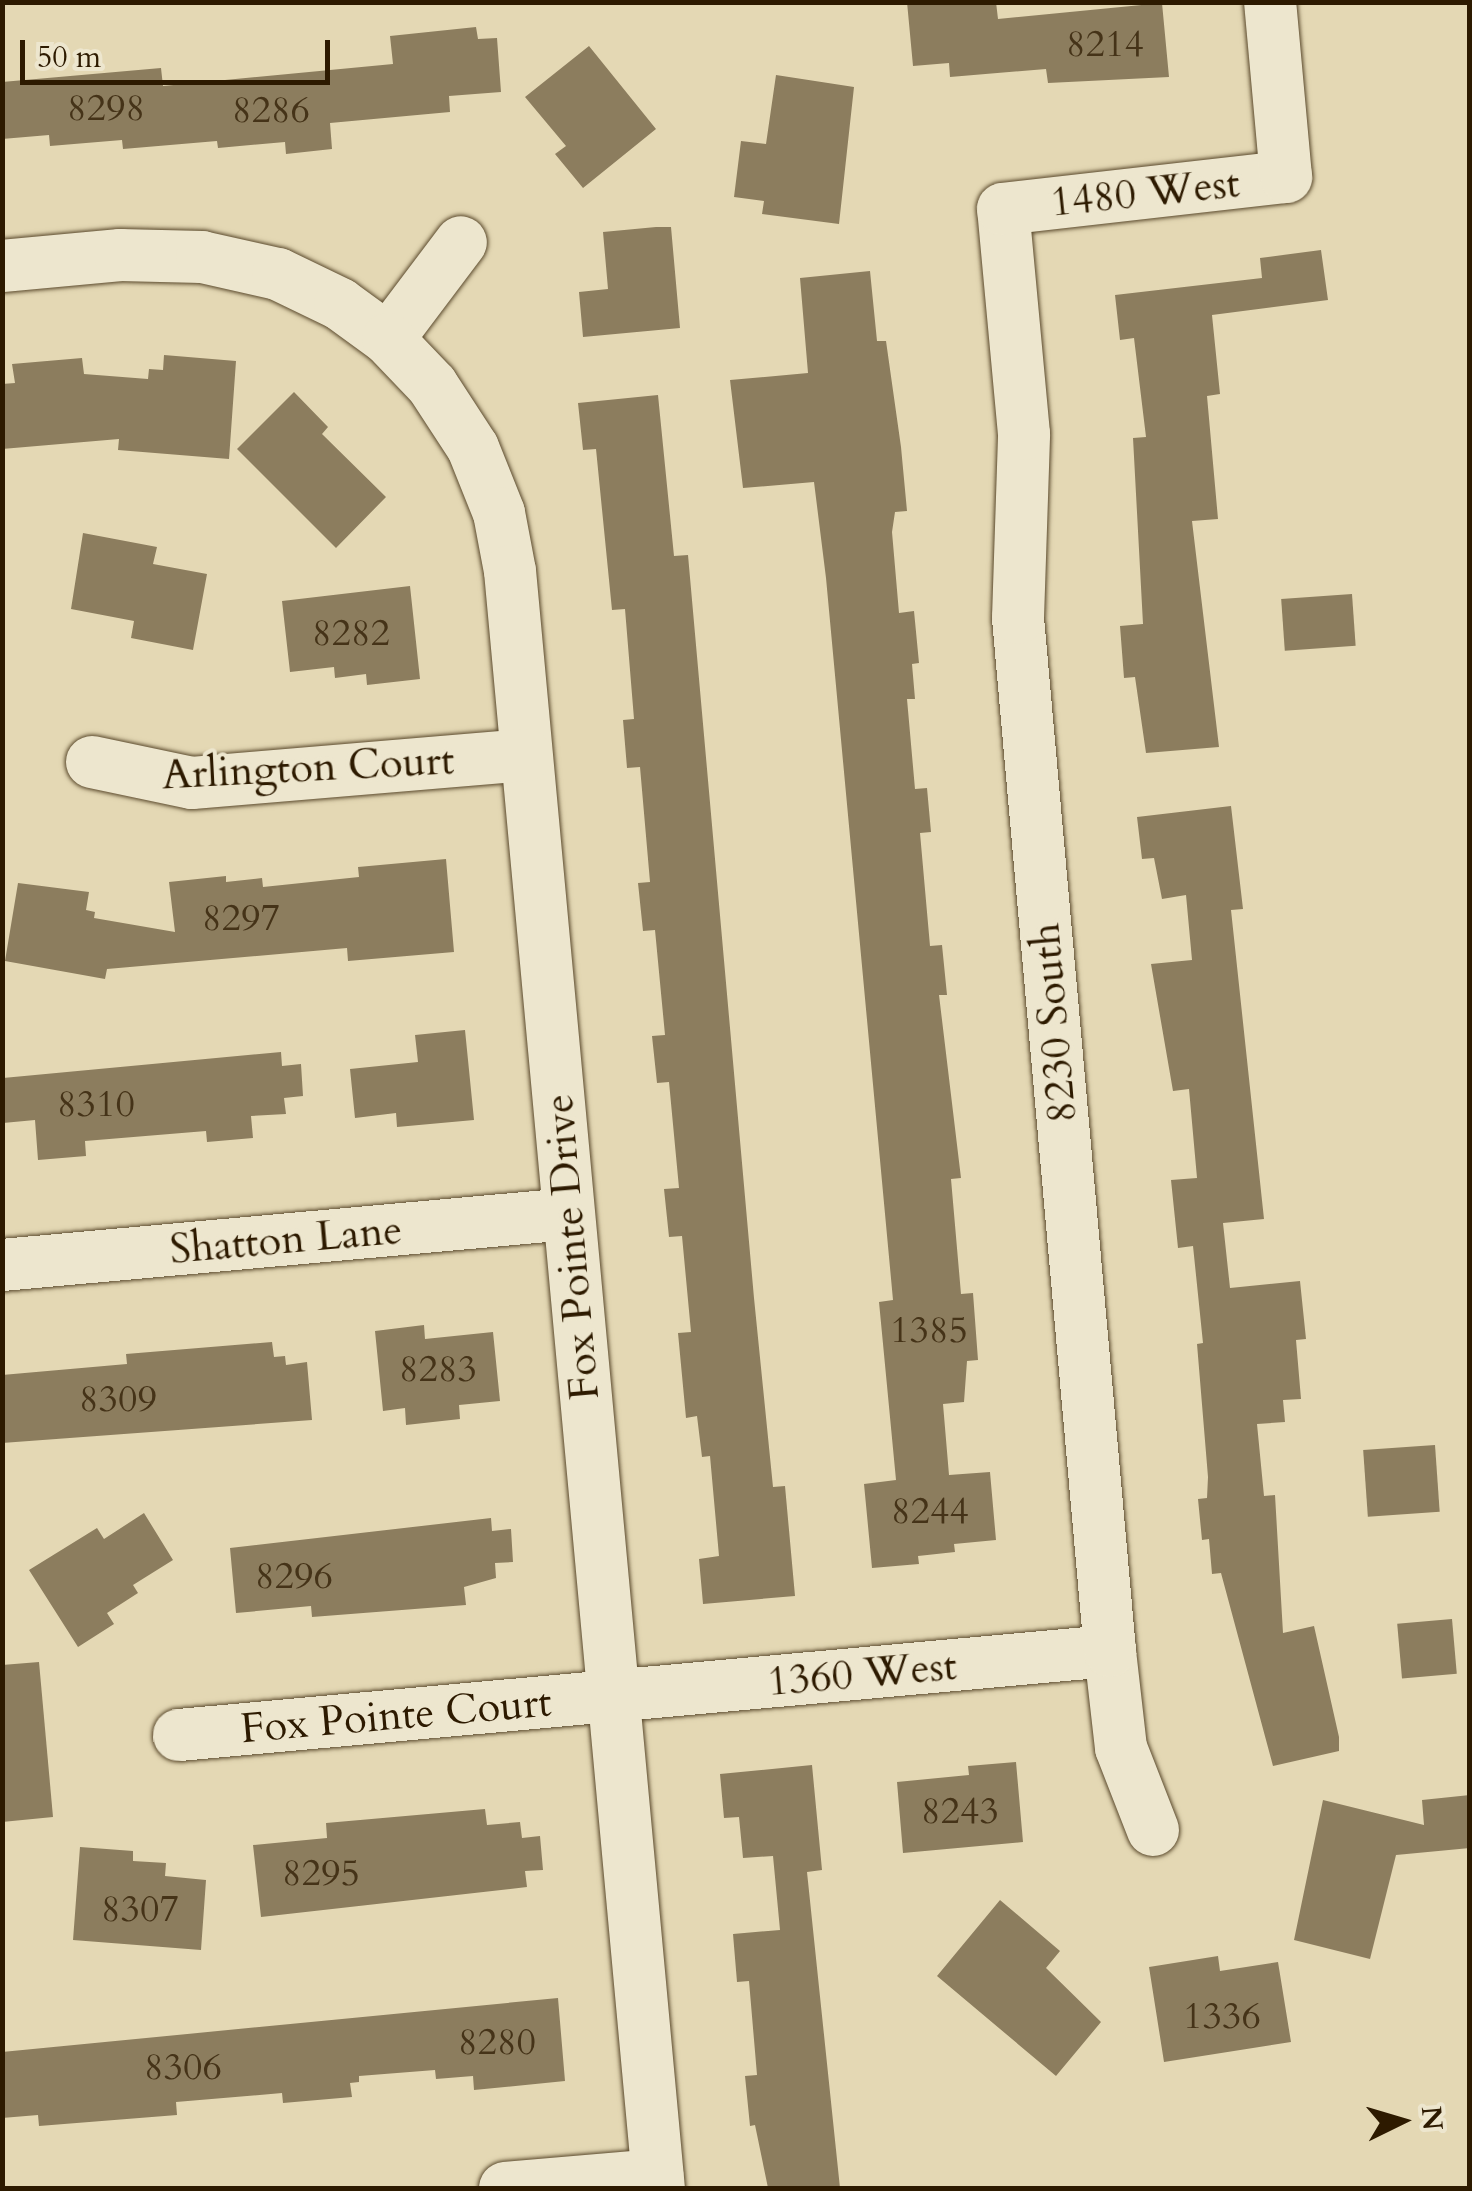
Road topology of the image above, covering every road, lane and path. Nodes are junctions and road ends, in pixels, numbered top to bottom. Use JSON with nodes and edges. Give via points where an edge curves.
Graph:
{"nodes":[{"id":1,"x":1270,"y":2,"type":"edge"},
{"id":2,"x":1003,"y":209,"type":"joint"},
{"id":3,"x":461,"y":242,"type":"dead end"},
{"id":4,"x":2,"y":266,"type":"edge"},
{"id":5,"x":388,"y":339,"type":"junction"},
{"id":6,"x":526,"y":755,"type":"junction"},
{"id":7,"x":92,"y":762,"type":"dead end"},
{"id":8,"x":569,"y":1214,"type":"junction"},
{"id":9,"x":2,"y":1265,"type":"edge"},
{"id":10,"x":1110,"y":1651,"type":"junction"},
{"id":11,"x":613,"y":1697,"type":"junction"},
{"id":12,"x":179,"y":1734,"type":"dead end"},
{"id":13,"x":1154,"y":1830,"type":"dead end"},
{"id":14,"x":658,"y":2182,"type":"edge"},
{"id":15,"x":505,"y":2188,"type":"edge"}],
"edges":[{"from":1,"to":2,"type":"street","name":"1480 West","via":[[1286,177]]},
{"from":2,"to":10,"type":"street","name":"8230 South","via":[[1024,434],[1018,618]]},
{"from":3,"to":5,"type":"street"},
{"from":4,"to":5,"type":"street","name":"Fox Pointe Drive","via":[[120,255],[202,257],[278,274],[340,304]]},
{"from":5,"to":6,"type":"street","name":"Fox Pointe Drive","via":[[432,385],[472,448],[499,513]]},
{"from":6,"to":7,"type":"street","name":"Arlington Court","via":[[192,783]]},
{"from":6,"to":8,"type":"street","name":"Fox Pointe Drive"},
{"from":8,"to":9,"type":"street","name":"Shatton Lane"},
{"from":8,"to":11,"type":"street","name":"Fox Pointe Drive"},
{"from":10,"to":11,"type":"street","name":"1360 West"},
{"from":10,"to":13,"type":"street","name":"8230 South","via":[[1122,1748]]},
{"from":11,"to":12,"type":"street","name":"Fox Pointe Court"},
{"from":11,"to":14,"type":"street","name":"Fox Pointe Drive"},
{"from":14,"to":15,"type":"street"}]}
